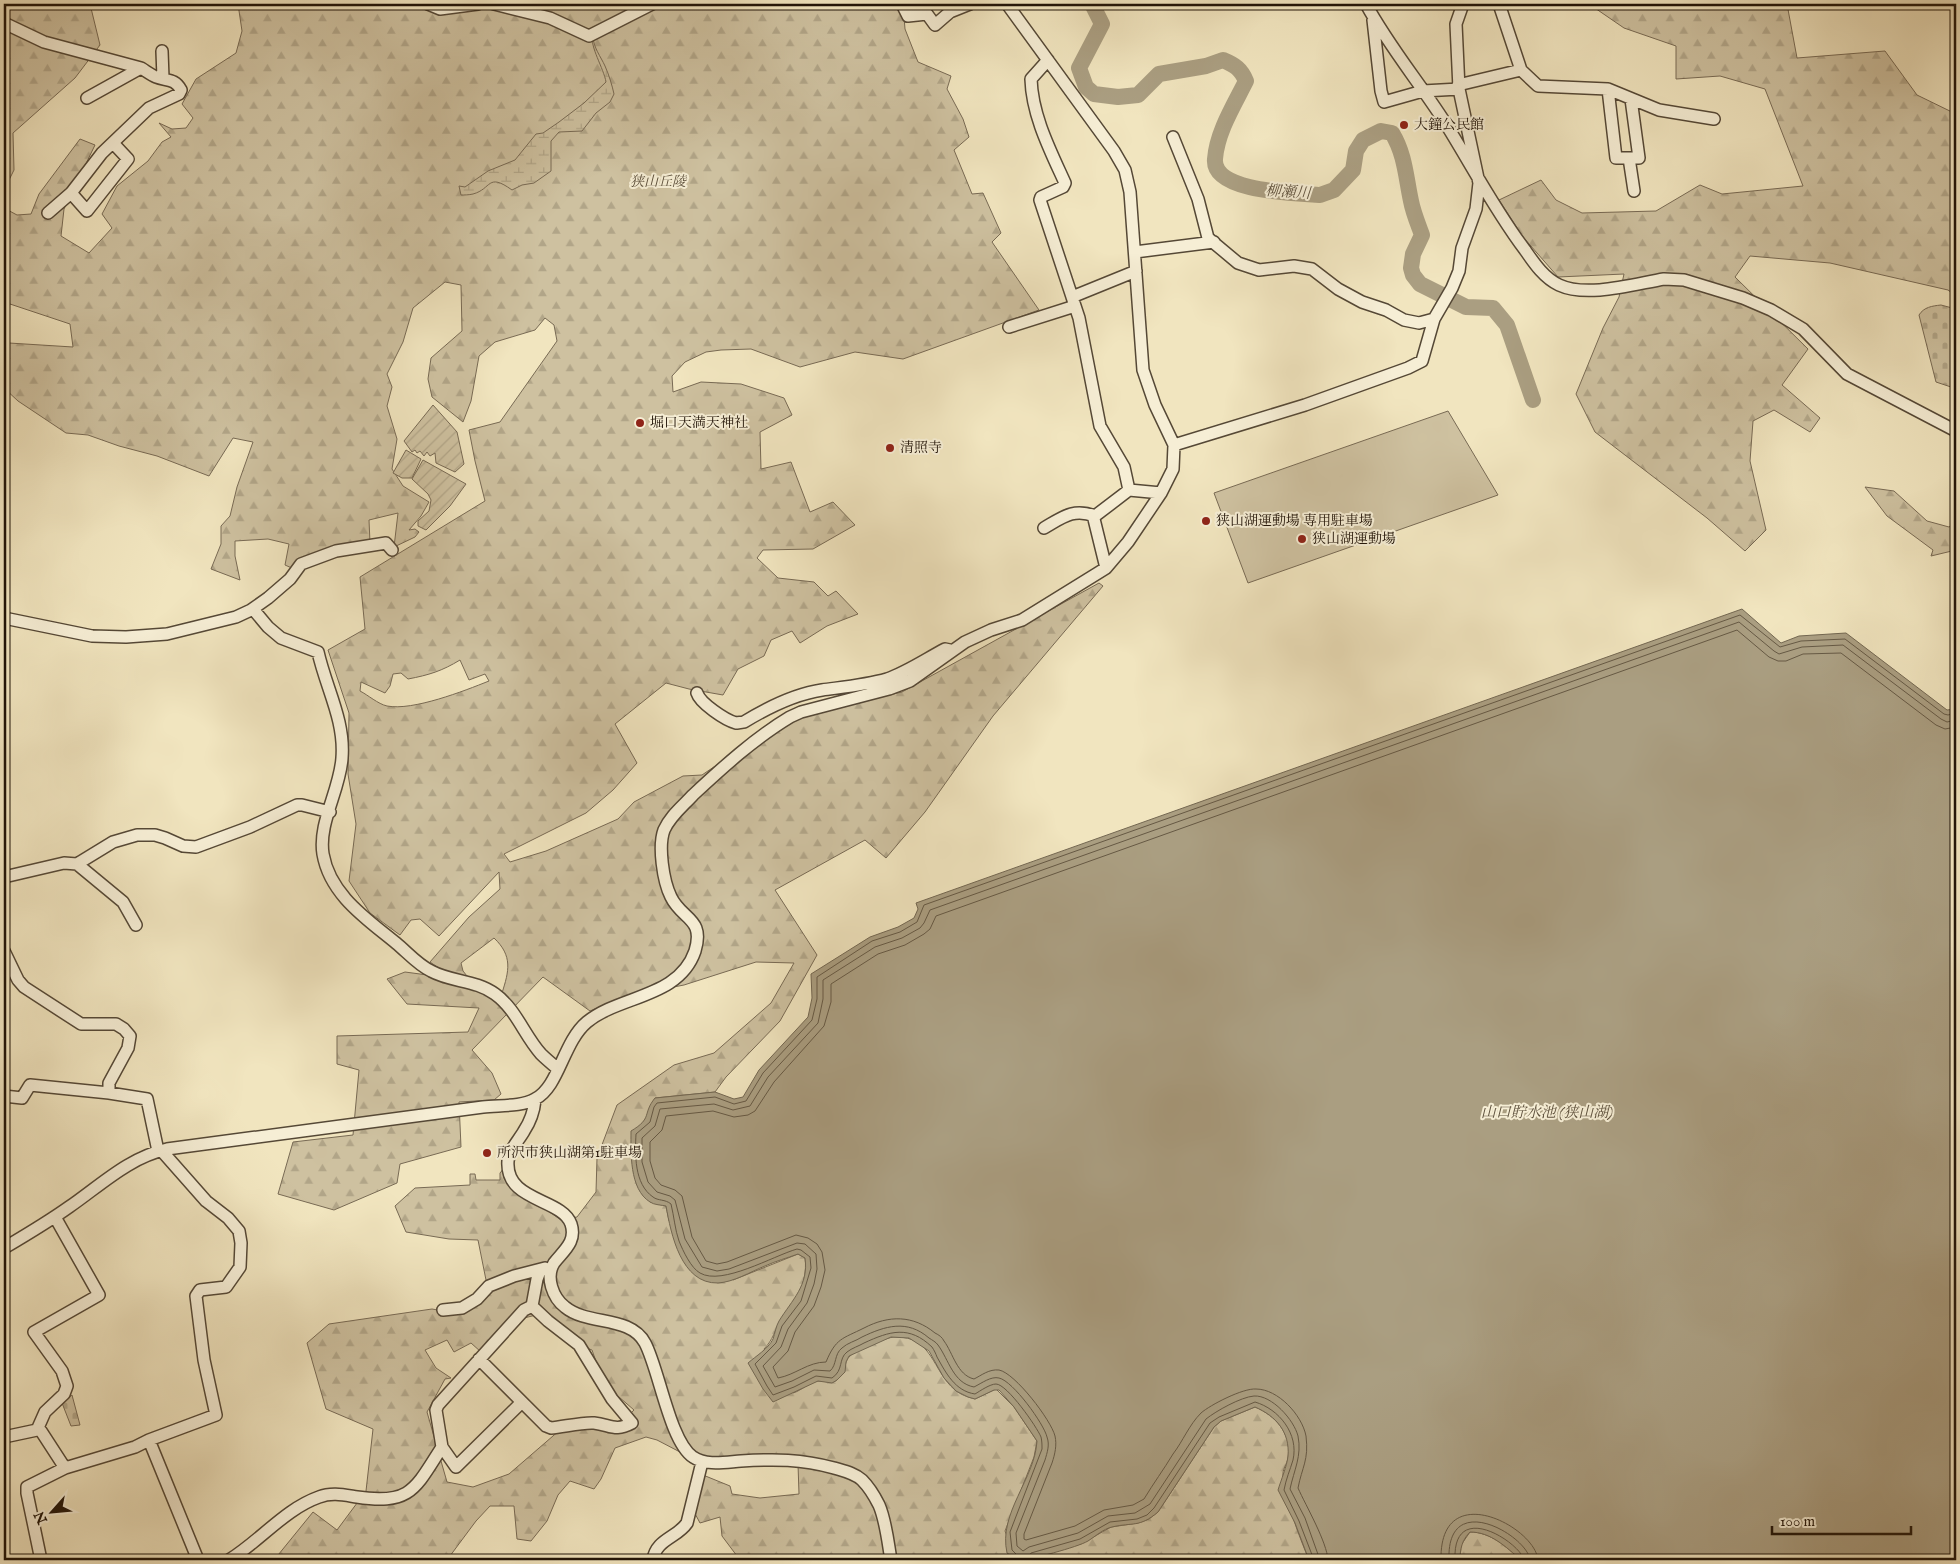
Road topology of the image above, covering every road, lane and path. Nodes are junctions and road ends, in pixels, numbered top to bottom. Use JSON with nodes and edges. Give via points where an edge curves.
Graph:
{"nodes":[{"id":1,"x":428,"y":4,"type":"edge"},
{"id":2,"x":478,"y":4,"type":"edge"},
{"id":3,"x":494,"y":4,"type":"edge"},
{"id":4,"x":652,"y":4,"type":"edge"},
{"id":5,"x":902,"y":4,"type":"edge"},
{"id":6,"x":970,"y":4,"type":"edge"},
{"id":7,"x":1007,"y":4,"type":"edge"},
{"id":8,"x":1366,"y":4,"type":"edge"},
{"id":9,"x":1463,"y":4,"type":"edge"},
{"id":10,"x":1500,"y":4,"type":"edge"},
{"id":11,"x":1373,"y":16,"type":"junction"},
{"id":12,"x":4,"y":23,"type":"edge"},
{"id":13,"x":162,"y":51,"type":"dead end"},
{"id":14,"x":1048,"y":60,"type":"junction"},
{"id":15,"x":141,"y":68,"type":"junction"},
{"id":16,"x":1521,"y":70,"type":"junction"},
{"id":17,"x":163,"y":78,"type":"junction"},
{"id":18,"x":1459,"y":87,"type":"junction"},
{"id":19,"x":1608,"y":89,"type":"junction"},
{"id":20,"x":1423,"y":91,"type":"junction"},
{"id":21,"x":87,"y":98,"type":"dead end"},
{"id":22,"x":1631,"y":98,"type":"junction"},
{"id":23,"x":1714,"y":119,"type":"dead end"},
{"id":24,"x":1173,"y":137,"type":"dead end"},
{"id":25,"x":113,"y":143,"type":"junction"},
{"id":26,"x":1629,"y":158,"type":"junction"},
{"id":27,"x":1480,"y":183,"type":"junction"},
{"id":28,"x":1634,"y":191,"type":"dead end"},
{"id":29,"x":71,"y":193,"type":"junction"},
{"id":30,"x":48,"y":213,"type":"dead end"},
{"id":31,"x":1214,"y":242,"type":"junction"},
{"id":32,"x":1135,"y":252,"type":"junction"},
{"id":33,"x":1136,"y":271,"type":"junction"},
{"id":34,"x":1074,"y":302,"type":"junction"},
{"id":35,"x":1434,"y":319,"type":"junction"},
{"id":36,"x":1008,"y":327,"type":"dead end"},
{"id":37,"x":1956,"y":431,"type":"edge"},
{"id":38,"x":1174,"y":445,"type":"junction"},
{"id":39,"x":1129,"y":490,"type":"junction"},
{"id":40,"x":1161,"y":493,"type":"junction"},
{"id":41,"x":1093,"y":515,"type":"junction"},
{"id":42,"x":1044,"y":528,"type":"dead end"},
{"id":43,"x":392,"y":550,"type":"dead end"},
{"id":44,"x":1106,"y":568,"type":"junction"},
{"id":45,"x":253,"y":609,"type":"junction"},
{"id":46,"x":4,"y":618,"type":"edge"},
{"id":47,"x":953,"y":651,"type":"junction"},
{"id":48,"x":697,"y":693,"type":"dead end"},
{"id":49,"x":330,"y":812,"type":"junction"},
{"id":50,"x":77,"y":864,"type":"junction"},
{"id":51,"x":4,"y":877,"type":"edge"},
{"id":52,"x":136,"y":925,"type":"dead end"},
{"id":53,"x":4,"y":956,"type":"edge"},
{"id":54,"x":558,"y":1069,"type":"junction"},
{"id":55,"x":109,"y":1093,"type":"junction"},
{"id":56,"x":4,"y":1096,"type":"edge"},
{"id":57,"x":535,"y":1100,"type":"junction"},
{"id":58,"x":159,"y":1151,"type":"junction"},
{"id":59,"x":55,"y":1217,"type":"junction"},
{"id":60,"x":4,"y":1248,"type":"edge"},
{"id":61,"x":553,"y":1264,"type":"junction"},
{"id":62,"x":540,"y":1271,"type":"junction"},
{"id":63,"x":532,"y":1306,"type":"junction"},
{"id":64,"x":443,"y":1310,"type":"dead end"},
{"id":65,"x":479,"y":1359,"type":"junction"},
{"id":66,"x":522,"y":1402,"type":"junction"},
{"id":67,"x":36,"y":1430,"type":"junction"},
{"id":68,"x":4,"y":1437,"type":"edge"},
{"id":69,"x":149,"y":1440,"type":"junction"},
{"id":70,"x":442,"y":1447,"type":"junction"},
{"id":71,"x":702,"y":1462,"type":"junction"},
{"id":72,"x":65,"y":1468,"type":"junction"},
{"id":73,"x":41,"y":1560,"type":"edge"},
{"id":74,"x":198,"y":1560,"type":"edge"},
{"id":75,"x":229,"y":1560,"type":"edge"},
{"id":76,"x":653,"y":1560,"type":"edge"},
{"id":77,"x":891,"y":1560,"type":"edge"}],
"edges":[{"from":1,"to":2,"type":"street","via":[[440,10]]},
{"from":3,"to":4,"type":"street","via":[[550,18],[589,36]]},
{"from":5,"to":6,"type":"street","via":[[908,16],[928,14],[935,25],[950,12]]},
{"from":7,"to":14,"type":"street"},
{"from":8,"to":11,"type":"street"},
{"from":9,"to":18,"type":"street","via":[[1456,24]]},
{"from":10,"to":16,"type":"street"},
{"from":11,"to":20,"type":"street"},
{"from":11,"to":20,"type":"street","via":[[1384,102]]},
{"from":12,"to":15,"type":"street","via":[[44,42]]},
{"from":13,"to":17,"type":"street"},
{"from":14,"to":32,"type":"street","via":[[1125,170]]},
{"from":14,"to":34,"type":"street","via":[[1031,79],[1032,90],[1044,136],[1065,182],[1064,187],[1040,200]]},
{"from":15,"to":17,"type":"street"},
{"from":15,"to":21,"type":"street"},
{"from":16,"to":18,"type":"street"},
{"from":16,"to":19,"type":"street","via":[[1538,86]]},
{"from":17,"to":25,"type":"street","via":[[178,84],[179,94],[150,108]]},
{"from":18,"to":20,"type":"street"},
{"from":18,"to":27,"type":"street"},
{"from":19,"to":22,"type":"street"},
{"from":19,"to":26,"type":"street","via":[[1616,158]]},
{"from":20,"to":27,"type":"street"},
{"from":22,"to":23,"type":"street","via":[[1659,110]]},
{"from":22,"to":26,"type":"street","via":[[1639,158]]},
{"from":24,"to":31,"type":"street","via":[[1198,199],[1208,238]]},
{"from":25,"to":29,"type":"street"},
{"from":25,"to":29,"type":"street","via":[[128,159],[87,211]]},
{"from":26,"to":28,"type":"street"},
{"from":27,"to":35,"type":"street","via":[[1459,271]]},
{"from":27,"to":37,"type":"street","via":[[1541,272],[1559,285],[1589,290],[1674,278],[1743,298],[1803,328],[1847,374]]},
{"from":29,"to":30,"type":"street"},
{"from":31,"to":32,"type":"street"},
{"from":31,"to":35,"type":"street","via":[[1238,263],[1260,270],[1294,266],[1312,269],[1338,289],[1404,320],[1419,324]]},
{"from":32,"to":33,"type":"street"},
{"from":33,"to":34,"type":"street"},
{"from":33,"to":38,"type":"street","via":[[1143,370]]},
{"from":34,"to":36,"type":"street"},
{"from":34,"to":39,"type":"street","via":[[1100,426],[1124,467]]},
{"from":35,"to":38,"type":"street","via":[[1422,361],[1416,365],[1305,405]]},
{"from":38,"to":40,"type":"street","via":[[1173,469]]},
{"from":39,"to":40,"type":"street"},
{"from":39,"to":41,"type":"street"},
{"from":40,"to":44,"type":"street"},
{"from":41,"to":42,"type":"street","via":[[1084,512],[1069,514]]},
{"from":41,"to":44,"type":"street"},
{"from":43,"to":45,"type":"street","via":[[386,543],[336,552],[301,564],[290,579]]},
{"from":44,"to":47,"type":"street","via":[[1022,620],[980,634]]},
{"from":45,"to":46,"type":"street","via":[[236,617],[167,634],[126,637],[92,636]]},
{"from":45,"to":49,"type":"street","via":[[281,638],[318,652],[322,673],[339,717],[342,738],[340,772]]},
{"from":47,"to":48,"type":"street","via":[[945,649],[885,680],[792,698],[744,722],[736,723],[718,713],[699,699]]},
{"from":47,"to":54,"type":"street","via":[[903,684],[790,716],[728,762],[672,816],[664,830],[661,850],[671,897],[697,929],[694,954],[681,972],[663,988],[590,1020],[577,1033]]},
{"from":49,"to":50,"type":"street","via":[[297,805],[196,847],[183,846],[155,835],[136,835],[117,840]]},
{"from":49,"to":54,"type":"street","via":[[324,832],[325,863],[332,880],[353,907],[430,971],[497,995],[540,1054]]},
{"from":50,"to":51,"type":"street","via":[[64,863]]},
{"from":50,"to":52,"type":"street","via":[[123,902]]},
{"from":53,"to":55,"type":"street","via":[[24,987],[81,1024],[116,1024],[130,1036],[128,1048],[109,1083]]},
{"from":54,"to":57,"type":"street","via":[[552,1083]]},
{"from":55,"to":56,"type":"street","via":[[30,1085],[22,1098]]},
{"from":55,"to":58,"type":"street","via":[[147,1099]]},
{"from":57,"to":58,"type":"street"},
{"from":57,"to":61,"type":"street","via":[[525,1130],[509,1157],[509,1169],[520,1189],[564,1214],[570,1222],[572,1238]]},
{"from":58,"to":59,"type":"street","via":[[127,1164]]},
{"from":58,"to":69,"type":"street","via":[[206,1201],[234,1223],[241,1243],[240,1267],[226,1287],[200,1290],[196,1296],[204,1360],[216,1415]]},
{"from":59,"to":60,"type":"street"},
{"from":59,"to":67,"type":"street","via":[[99,1295],[34,1332],[58,1364],[67,1386],[64,1394],[45,1412]]},
{"from":61,"to":62,"type":"street"},
{"from":61,"to":71,"type":"street","via":[[551,1286],[562,1305],[581,1317],[628,1327],[644,1342],[682,1446]]},
{"from":62,"to":63,"type":"street"},
{"from":62,"to":64,"type":"street","via":[[502,1280],[489,1286],[462,1308]]},
{"from":63,"to":65,"type":"street","via":[[524,1310]]},
{"from":63,"to":66,"type":"street","via":[[580,1345],[612,1399],[632,1423],[622,1428],[593,1423],[551,1428]]},
{"from":65,"to":66,"type":"street"},
{"from":65,"to":70,"type":"street","via":[[436,1410]]},
{"from":66,"to":70,"type":"street","via":[[456,1467]]},
{"from":67,"to":68,"type":"street"},
{"from":67,"to":72,"type":"street","via":[[45,1435]]},
{"from":69,"to":72,"type":"street"},
{"from":69,"to":74,"type":"street"},
{"from":70,"to":75,"type":"street","via":[[414,1489],[405,1496],[395,1499],[333,1494],[319,1497],[287,1516]]},
{"from":71,"to":76,"type":"street","via":[[687,1522],[684,1528],[659,1544]]},
{"from":71,"to":77,"type":"street","via":[[778,1459],[816,1463],[848,1472],[861,1479],[879,1505]]},
{"from":72,"to":73,"type":"street","via":[[27,1487]]}]}
